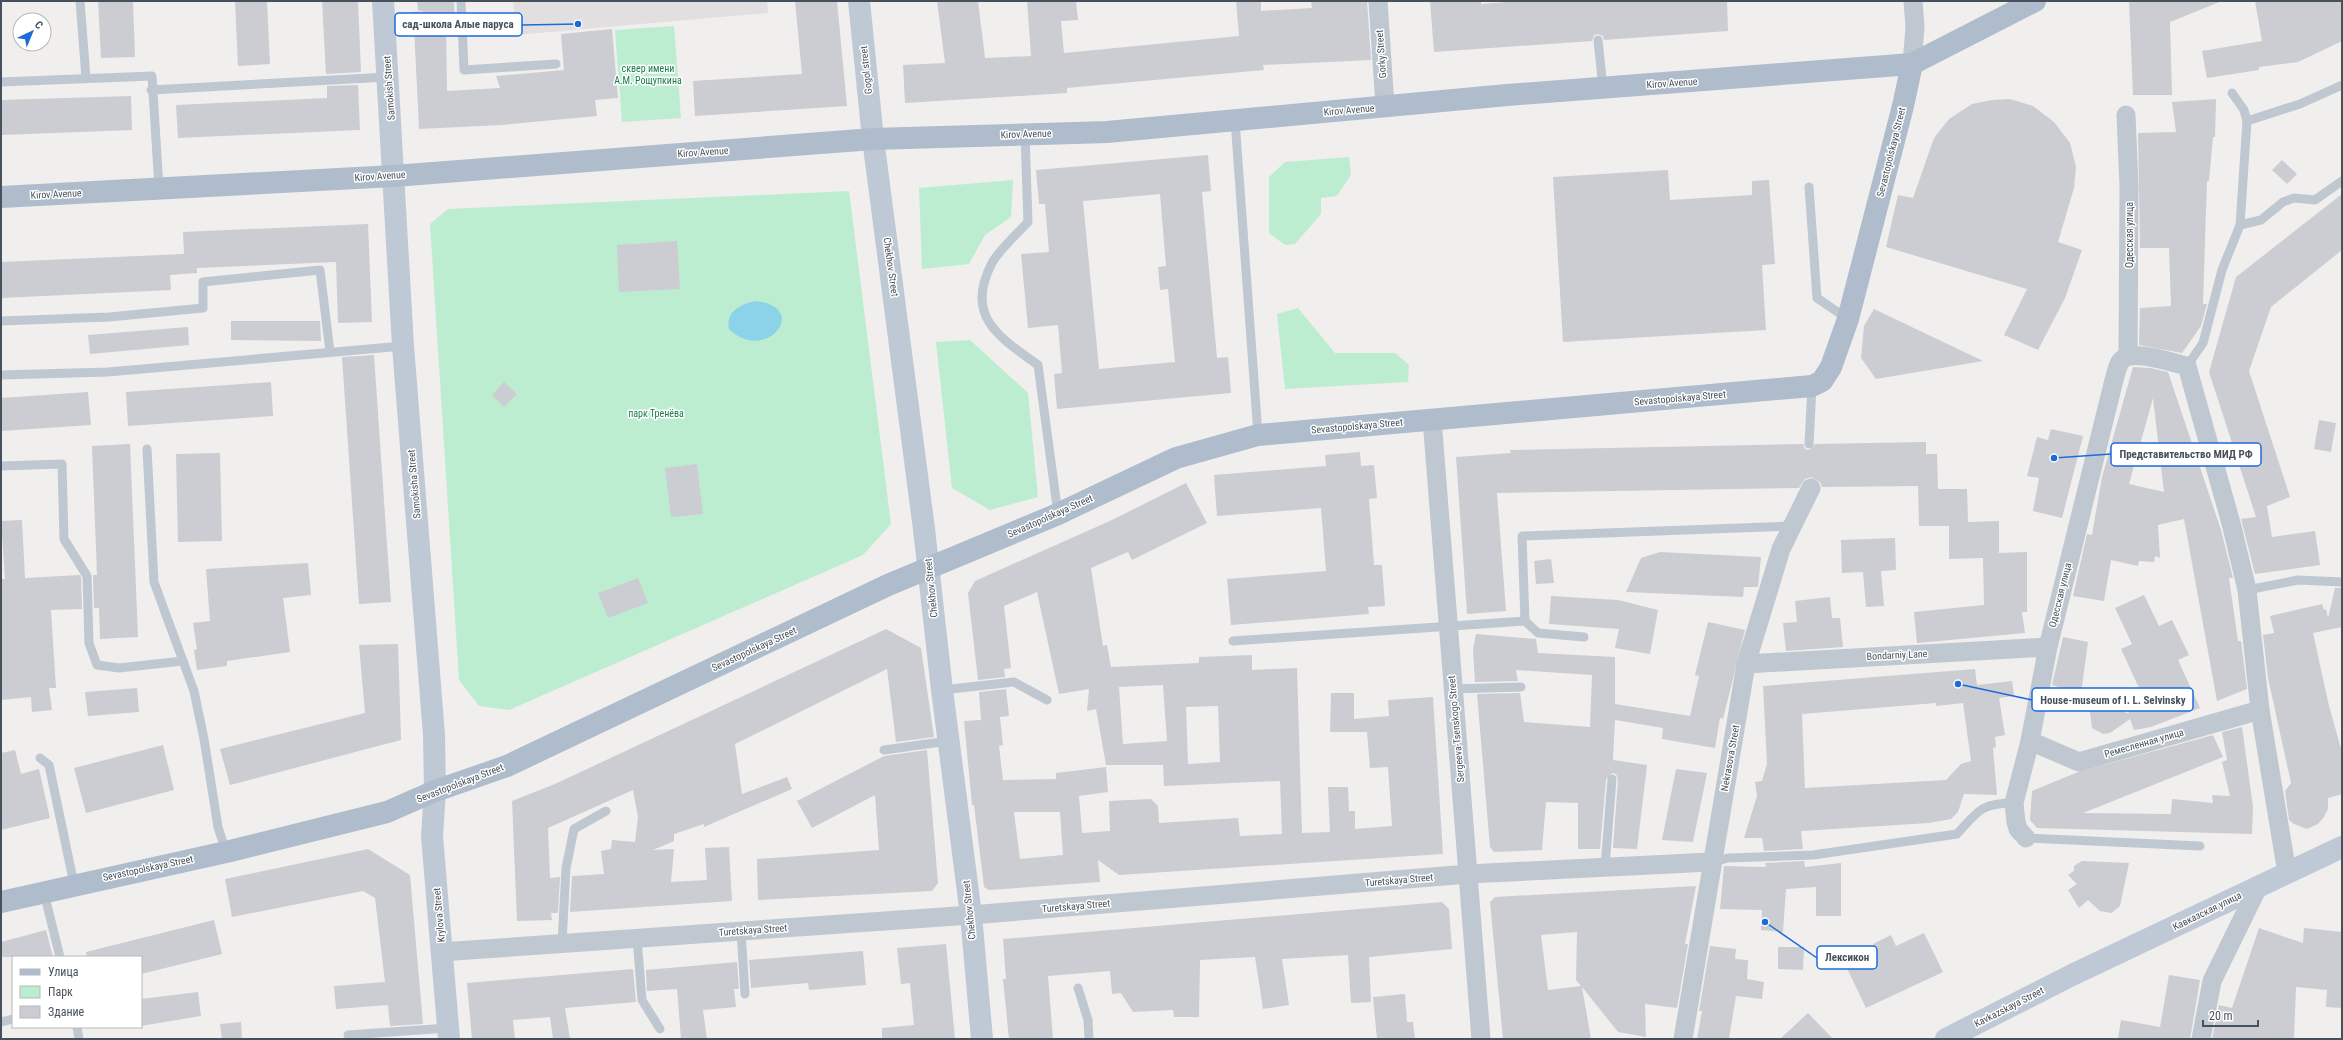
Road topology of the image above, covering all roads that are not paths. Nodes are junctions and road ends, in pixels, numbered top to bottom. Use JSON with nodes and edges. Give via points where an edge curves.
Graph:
{"nodes":[{"id":1,"x":80,"y":1,"type":"edge"},
{"id":2,"x":461,"y":1,"type":"edge"},
{"id":3,"x":860,"y":1,"type":"edge"},
{"id":4,"x":1378,"y":1,"type":"edge"},
{"id":5,"x":1913,"y":1,"type":"edge"},
{"id":6,"x":2035,"y":1,"type":"edge"},
{"id":7,"x":384,"y":10,"type":"edge"},
{"id":8,"x":418,"y":16,"type":"dead end"},
{"id":9,"x":1598,"y":40,"type":"dead end"},
{"id":10,"x":556,"y":64,"type":"dead end"},
{"id":11,"x":1912,"y":64,"type":"junction"},
{"id":12,"x":86,"y":78,"type":"junction"},
{"id":13,"x":388,"y":78,"type":"junction"},
{"id":14,"x":1,"y":82,"type":"edge"},
{"id":15,"x":2342,"y":85,"type":"edge"},
{"id":16,"x":1603,"y":88,"type":"junction"},
{"id":17,"x":151,"y":90,"type":"junction"},
{"id":18,"x":2232,"y":93,"type":"dead end"},
{"id":19,"x":1385,"y":107,"type":"junction"},
{"id":20,"x":2126,"y":115,"type":"dead end"},
{"id":21,"x":1235,"y":120,"type":"junction"},
{"id":22,"x":2247,"y":121,"type":"junction"},
{"id":23,"x":1025,"y":134,"type":"junction"},
{"id":24,"x":873,"y":139,"type":"junction"},
{"id":25,"x":394,"y":176,"type":"junction"},
{"id":26,"x":2342,"y":181,"type":"edge"},
{"id":27,"x":1809,"y":187,"type":"dead end"},
{"id":28,"x":159,"y":188,"type":"junction"},
{"id":29,"x":1,"y":197,"type":"edge"},
{"id":30,"x":2240,"y":225,"type":"junction"},
{"id":31,"x":1848,"y":319,"type":"junction"},
{"id":32,"x":1,"y":322,"type":"edge"},
{"id":33,"x":403,"y":346,"type":"junction"},
{"id":34,"x":330,"y":352,"type":"junction"},
{"id":35,"x":2128,"y":356,"type":"junction"},
{"id":36,"x":2187,"y":366,"type":"junction"},
{"id":37,"x":1,"y":375,"type":"edge"},
{"id":38,"x":1812,"y":386,"type":"junction"},
{"id":39,"x":1432,"y":419,"type":"junction"},
{"id":40,"x":1258,"y":435,"type":"junction"},
{"id":41,"x":1809,"y":444,"type":"dead end"},
{"id":42,"x":147,"y":449,"type":"dead end"},
{"id":43,"x":1,"y":466,"type":"edge"},
{"id":44,"x":1811,"y":488,"type":"dead end"},
{"id":45,"x":1058,"y":514,"type":"junction"},
{"id":46,"x":1792,"y":526,"type":"junction"},
{"id":47,"x":929,"y":567,"type":"junction"},
{"id":48,"x":2342,"y":582,"type":"edge"},
{"id":49,"x":2247,"y":590,"type":"junction"},
{"id":50,"x":1525,"y":620,"type":"junction"},
{"id":51,"x":1448,"y":626,"type":"junction"},
{"id":52,"x":1584,"y":637,"type":"dead end"},
{"id":53,"x":1233,"y":641,"type":"dead end"},
{"id":54,"x":2048,"y":647,"type":"junction"},
{"id":55,"x":183,"y":661,"type":"junction"},
{"id":56,"x":1746,"y":664,"type":"junction"},
{"id":57,"x":1521,"y":687,"type":"dead end"},
{"id":58,"x":1453,"y":689,"type":"junction"},
{"id":59,"x":942,"y":690,"type":"junction"},
{"id":60,"x":1047,"y":700,"type":"dead end"},
{"id":61,"x":2260,"y":710,"type":"junction"},
{"id":62,"x":2030,"y":740,"type":"junction"},
{"id":63,"x":948,"y":741,"type":"junction"},
{"id":64,"x":884,"y":750,"type":"dead end"},
{"id":65,"x":40,"y":758,"type":"dead end"},
{"id":66,"x":1612,"y":779,"type":"dead end"},
{"id":67,"x":435,"y":791,"type":"junction"},
{"id":68,"x":2014,"y":803,"type":"junction"},
{"id":69,"x":606,"y":811,"type":"dead end"},
{"id":70,"x":2026,"y":838,"type":"joint"},
{"id":71,"x":2200,"y":846,"type":"dead end"},
{"id":72,"x":2342,"y":847,"type":"edge"},
{"id":73,"x":226,"y":852,"type":"junction"},
{"id":74,"x":1711,"y":862,"type":"junction"},
{"id":75,"x":1605,"y":867,"type":"junction"},
{"id":76,"x":2287,"y":873,"type":"junction"},
{"id":77,"x":1468,"y":874,"type":"junction"},
{"id":78,"x":74,"y":884,"type":"junction"},
{"id":79,"x":2259,"y":885,"type":"junction"},
{"id":80,"x":43,"y":892,"type":"junction"},
{"id":81,"x":1,"y":902,"type":"edge"},
{"id":82,"x":970,"y":915,"type":"junction"},
{"id":83,"x":740,"y":931,"type":"junction"},
{"id":84,"x":637,"y":938,"type":"junction"},
{"id":85,"x":562,"y":943,"type":"junction"},
{"id":86,"x":442,"y":952,"type":"junction"},
{"id":87,"x":60,"y":956,"type":"edge"},
{"id":88,"x":1078,"y":988,"type":"dead end"},
{"id":89,"x":745,"y":994,"type":"dead end"},
{"id":90,"x":12,"y":1019,"type":"edge"},
{"id":91,"x":1,"y":1022,"type":"edge"},
{"id":92,"x":76,"y":1028,"type":"edge"},
{"id":93,"x":660,"y":1029,"type":"dead end"},
{"id":94,"x":448,"y":1033,"type":"edge"},
{"id":95,"x":348,"y":1035,"type":"dead end"},
{"id":96,"x":79,"y":1039,"type":"edge"},
{"id":97,"x":982,"y":1039,"type":"edge"},
{"id":98,"x":1089,"y":1039,"type":"edge"},
{"id":99,"x":1480,"y":1039,"type":"edge"},
{"id":100,"x":1682,"y":1039,"type":"edge"},
{"id":101,"x":1946,"y":1039,"type":"edge"},
{"id":102,"x":2201,"y":1039,"type":"edge"}],
"edges":[{"from":1,"to":12,"type":"lane"},
{"from":2,"to":10,"type":"lane","via":[[458,14],[464,70]]},
{"from":3,"to":24,"type":"main road","name":"Gogol street"},
{"from":4,"to":19,"type":"street","name":"Gorky Street"},
{"from":5,"to":11,"type":"street","via":[[1915,27]]},
{"from":6,"to":11,"type":"main road","name":"Kirov Avenue"},
{"from":7,"to":8,"type":"lane"},
{"from":7,"to":13,"type":"main road","name":"Samokish Street"},
{"from":9,"to":16,"type":"lane"},
{"from":11,"to":16,"type":"main road","name":"Kirov Avenue"},
{"from":11,"to":31,"type":"main road","name":"Sevastopolskaya Street"},
{"from":12,"to":14,"type":"lane"},
{"from":12,"to":17,"type":"lane","via":[[152,76]]},
{"from":13,"to":17,"type":"lane"},
{"from":13,"to":25,"type":"main road","name":"Samokish Street"},
{"from":15,"to":22,"type":"lane","via":[[2300,104]]},
{"from":16,"to":19,"type":"main road","name":"Kirov Avenue"},
{"from":17,"to":28,"type":"lane"},
{"from":18,"to":22,"type":"lane","via":[[2244,110]]},
{"from":19,"to":21,"type":"main road","name":"Kirov Avenue"},
{"from":20,"to":35,"type":"street","name":"Одесская улица","via":[[2129,193]]},
{"from":21,"to":23,"type":"main road","name":"Kirov Avenue","via":[[1107,132]]},
{"from":21,"to":40,"type":"lane"},
{"from":22,"to":30,"type":"lane"},
{"from":23,"to":24,"type":"main road","name":"Kirov Avenue"},
{"from":23,"to":45,"type":"lane","via":[[1028,222],[992,262],[980,294],[986,319],[1006,342],[1038,365]]},
{"from":24,"to":25,"type":"main road","name":"Kirov Avenue"},
{"from":24,"to":47,"type":"main road","name":"Chekhov Street"},
{"from":25,"to":28,"type":"main road","name":"Kirov Avenue"},
{"from":25,"to":33,"type":"main road","name":"Samokisha Street"},
{"from":26,"to":30,"type":"lane","via":[[2315,200],[2294,198],[2283,202],[2262,220]]},
{"from":27,"to":31,"type":"lane","via":[[1817,298]]},
{"from":28,"to":29,"type":"main road","name":"Kirov Avenue"},
{"from":30,"to":36,"type":"lane","via":[[2222,270],[2203,343]]},
{"from":31,"to":38,"type":"main road","name":"Sevastopolskaya Street","via":[[1831,367],[1822,381]]},
{"from":32,"to":34,"type":"lane","via":[[109,317],[203,308],[203,282],[320,270]]},
{"from":33,"to":34,"type":"lane"},
{"from":33,"to":67,"type":"main road","name":"Samokisha Street","via":[[434,735]]},
{"from":34,"to":37,"type":"lane","via":[[108,372]]},
{"from":35,"to":36,"type":"street","via":[[2139,355]]},
{"from":35,"to":54,"type":"street","name":"Одесская улица","via":[[2121,361],[2114,380]]},
{"from":36,"to":49,"type":"street","via":[[2232,526]]},
{"from":38,"to":39,"type":"main road","name":"Sevastopolskaya Street"},
{"from":38,"to":41,"type":"lane"},
{"from":39,"to":40,"type":"main road","name":"Sevastopolskaya Street"},
{"from":39,"to":51,"type":"street","name":"Sergeeva-Tsenskogo Street"},
{"from":40,"to":45,"type":"main road","name":"Sevastopolskaya Street","via":[[1176,458]]},
{"from":42,"to":55,"type":"lane","via":[[154,582]]},
{"from":43,"to":55,"type":"lane","via":[[62,464],[64,539],[87,576],[90,643],[97,665],[119,668]]},
{"from":44,"to":46,"type":"street","name":"Nekrasova Street"},
{"from":45,"to":47,"type":"main road","name":"Sevastopolskaya Street"},
{"from":46,"to":50,"type":"lane","via":[[1522,536]]},
{"from":46,"to":56,"type":"street","name":"Nekrasova Street","via":[[1781,549]]},
{"from":47,"to":59,"type":"main road","name":"Chekhov Street"},
{"from":47,"to":67,"type":"main road","name":"Sevastopolskaya Street","via":[[507,766]]},
{"from":48,"to":49,"type":"lane","via":[[2298,580]]},
{"from":49,"to":61,"type":"street"},
{"from":50,"to":51,"type":"lane"},
{"from":50,"to":52,"type":"lane","via":[[1538,633]]},
{"from":51,"to":53,"type":"lane"},
{"from":51,"to":58,"type":"street","name":"Sergeeva-Tsenskogo Street"},
{"from":54,"to":56,"type":"street","name":"Bondarniy Lane"},
{"from":54,"to":62,"type":"street","name":"Одесская улица"},
{"from":55,"to":73,"type":"lane","via":[[194,690],[218,827]]},
{"from":56,"to":74,"type":"street","name":"Nekrasova Street"},
{"from":57,"to":58,"type":"lane"},
{"from":58,"to":77,"type":"street","name":"Sergeeva-Tsenskogo Street"},
{"from":59,"to":60,"type":"lane","via":[[1014,682]]},
{"from":59,"to":63,"type":"main road","name":"Chekhov Street"},
{"from":61,"to":62,"type":"street","name":"Ремесленная улица","via":[[2079,762]]},
{"from":61,"to":76,"type":"street"},
{"from":62,"to":68,"type":"street","name":"Одесская улица"},
{"from":63,"to":64,"type":"lane"},
{"from":63,"to":82,"type":"main road","name":"Chekhov Street"},
{"from":65,"to":78,"type":"lane","via":[[48,765]]},
{"from":66,"to":75,"type":"lane"},
{"from":67,"to":73,"type":"main road","name":"Sevastopolskaya Street","via":[[387,812]]},
{"from":67,"to":86,"type":"main road","name":"Krylova Street","via":[[432,836]]},
{"from":68,"to":70,"type":"street","name":"Одесская улица","via":[[2018,829]]},
{"from":68,"to":74,"type":"lane","via":[[1997,803],[1979,809],[1957,834],[1813,856],[1728,858]]},
{"from":69,"to":85,"type":"lane","via":[[574,829],[566,868]]},
{"from":70,"to":71,"type":"lane"},
{"from":72,"to":76,"type":"main road"},
{"from":73,"to":78,"type":"main road","name":"Sevastopolskaya Street"},
{"from":74,"to":75,"type":"street","name":"Turetskaya Street"},
{"from":74,"to":100,"type":"street","name":"Nekrasova Street"},
{"from":75,"to":77,"type":"street","name":"Turetskaya Street"},
{"from":76,"to":79,"type":"main road"},
{"from":77,"to":82,"type":"street","name":"Turetskaya Street"},
{"from":77,"to":99,"type":"street","name":"Sergeeva-Tsenskogo Street"},
{"from":78,"to":80,"type":"main road","name":"Sevastopolskaya Street"},
{"from":79,"to":101,"type":"main road","name":"Kavkazskaya Street","via":[[2072,974]]},
{"from":79,"to":102,"type":"street","via":[[2212,981]]},
{"from":80,"to":81,"type":"main road","name":"Sevastopolskaya Street"},
{"from":80,"to":87,"type":"lane"},
{"from":82,"to":83,"type":"street","name":"Turetskaya Street"},
{"from":82,"to":97,"type":"main road","name":"Chekhov Street"},
{"from":83,"to":84,"type":"street","name":"Turetskaya Street"},
{"from":83,"to":89,"type":"lane"},
{"from":84,"to":85,"type":"street","name":"Turetskaya Street"},
{"from":84,"to":93,"type":"lane","via":[[642,1000]]},
{"from":85,"to":86,"type":"street","name":"Turetskaya Street"},
{"from":86,"to":94,"type":"main road","name":"Krylova Street"},
{"from":88,"to":98,"type":"lane","via":[[1088,1020]]},
{"from":90,"to":91,"type":"lane"},
{"from":92,"to":96,"type":"lane"},
{"from":94,"to":95,"type":"lane"}]}
